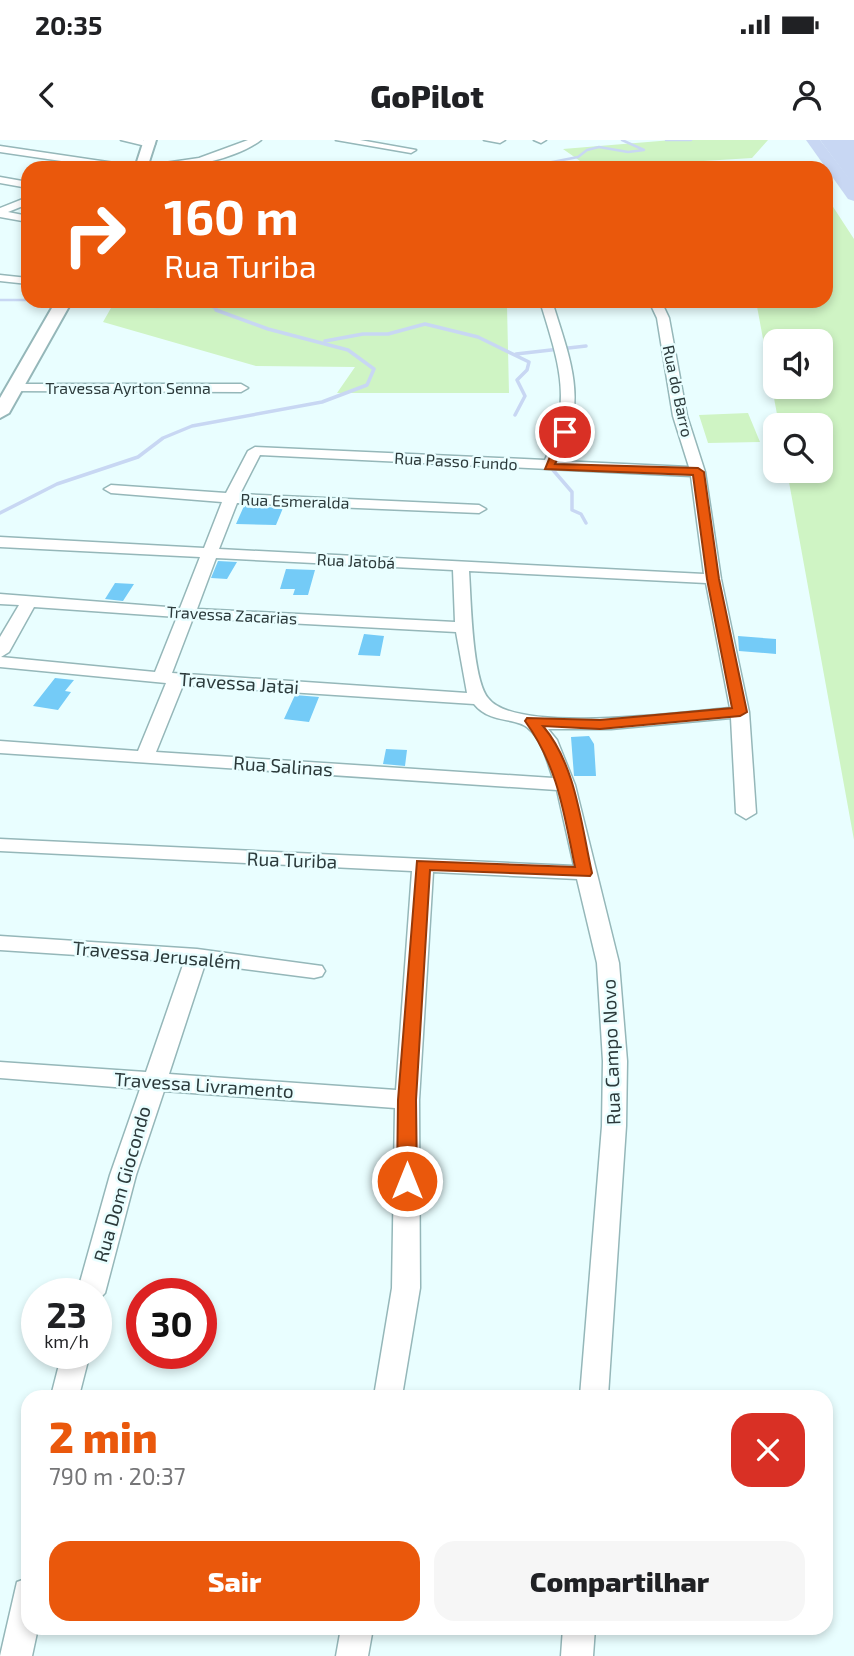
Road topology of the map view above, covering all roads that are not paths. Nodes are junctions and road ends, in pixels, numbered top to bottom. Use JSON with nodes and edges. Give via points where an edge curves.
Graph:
{"nodes":[{"id":1,"x":125,"y":140,"type":"edge"},
{"id":2,"x":256,"y":140,"type":"edge"},
{"id":3,"x":341,"y":140,"type":"edge"},
{"id":4,"x":489,"y":140,"type":"edge"},
{"id":5,"x":498,"y":140,"type":"edge"},
{"id":6,"x":150,"y":142,"type":"edge"},
{"id":7,"x":0,"y":149,"type":"edge"},
{"id":8,"x":411,"y":150,"type":"dead end"},
{"id":9,"x":87,"y":161,"type":"edge"},
{"id":10,"x":140,"y":161,"type":"edge"},
{"id":11,"x":196,"y":161,"type":"edge"},
{"id":12,"x":0,"y":180,"type":"edge"},
{"id":13,"x":21,"y":184,"type":"edge"},
{"id":14,"x":21,"y":203,"type":"edge"},
{"id":15,"x":0,"y":213,"type":"edge"},
{"id":16,"x":21,"y":218,"type":"edge"},
{"id":17,"x":0,"y":278,"type":"edge"},
{"id":18,"x":21,"y":280,"type":"edge"},
{"id":19,"x":60,"y":308,"type":"edge"},
{"id":20,"x":548,"y":308,"type":"edge"},
{"id":21,"x":658,"y":308,"type":"edge"},
{"id":22,"x":15,"y":388,"type":"junction"},
{"id":23,"x":241,"y":388,"type":"dead end"},
{"id":24,"x":0,"y":413,"type":"edge"},
{"id":25,"x":549,"y":467,"type":"junction"},
{"id":26,"x":698,"y":472,"type":"junction"},
{"id":27,"x":111,"y":489,"type":"dead end"},
{"id":28,"x":231,"y":498,"type":"junction"},
{"id":29,"x":479,"y":509,"type":"dead end"},
{"id":30,"x":0,"y":542,"type":"edge"},
{"id":31,"x":209,"y":553,"type":"junction"},
{"id":32,"x":461,"y":566,"type":"junction"},
{"id":33,"x":713,"y":579,"type":"junction"},
{"id":34,"x":0,"y":599,"type":"edge"},
{"id":35,"x":30,"y":600,"type":"junction"},
{"id":36,"x":184,"y":613,"type":"junction"},
{"id":37,"x":464,"y":627,"type":"junction"},
{"id":38,"x":0,"y":652,"type":"edge"},
{"id":39,"x":0,"y":662,"type":"edge"},
{"id":40,"x":170,"y":678,"type":"junction"},
{"id":41,"x":478,"y":699,"type":"junction"},
{"id":42,"x":740,"y":712,"type":"junction"},
{"id":43,"x":524,"y":720,"type":"junction"},
{"id":44,"x":0,"y":747,"type":"edge"},
{"id":45,"x":145,"y":757,"type":"junction"},
{"id":46,"x":565,"y":785,"type":"junction"},
{"id":47,"x":746,"y":813,"type":"dead end"},
{"id":48,"x":0,"y":845,"type":"edge"},
{"id":49,"x":423,"y":865,"type":"junction"},
{"id":50,"x":584,"y":873,"type":"junction"},
{"id":51,"x":0,"y":943,"type":"edge"},
{"id":52,"x":197,"y":956,"type":"junction"},
{"id":53,"x":314,"y":971,"type":"dead end"},
{"id":54,"x":0,"y":1070,"type":"edge"},
{"id":55,"x":153,"y":1081,"type":"junction"},
{"id":56,"x":407,"y":1100,"type":"junction"},
{"id":57,"x":95,"y":1278,"type":"edge"},
{"id":58,"x":72,"y":1369,"type":"edge"},
{"id":59,"x":67,"y":1390,"type":"edge"},
{"id":60,"x":389,"y":1390,"type":"edge"},
{"id":61,"x":594,"y":1390,"type":"edge"},
{"id":62,"x":21,"y":1630,"type":"edge"},
{"id":63,"x":356,"y":1635,"type":"edge"},
{"id":64,"x":578,"y":1635,"type":"edge"},
{"id":65,"x":16,"y":1656,"type":"edge"},
{"id":66,"x":352,"y":1656,"type":"edge"},
{"id":67,"x":577,"y":1656,"type":"edge"}],
"edges":[{"from":1,"to":6,"type":"street"},
{"from":2,"to":11,"type":"street"},
{"from":3,"to":8,"type":"street"},
{"from":4,"to":5,"type":"street"},
{"from":6,"to":10,"type":"street"},
{"from":7,"to":9,"type":"street"},
{"from":12,"to":13,"type":"street"},
{"from":14,"to":15,"type":"street"},
{"from":15,"to":16,"type":"street"},
{"from":17,"to":18,"type":"street"},
{"from":19,"to":22,"type":"street"},
{"from":20,"to":25,"type":"street","via":[[564,360],[568,414]]},
{"from":21,"to":26,"type":"street","name":"Rua do Barro","via":[[680,416]]},
{"from":22,"to":23,"type":"street","name":"Travessa Ayrton Senna"},
{"from":22,"to":24,"type":"street"},
{"from":25,"to":26,"type":"street","name":"Rua Passo Fundo"},
{"from":25,"to":28,"type":"street","name":"Rua Passo Fundo","via":[[255,451]]},
{"from":26,"to":33,"type":"street","name":"Rua do Barro"},
{"from":27,"to":28,"type":"street","name":"Rua Esmeralda"},
{"from":28,"to":29,"type":"street","name":"Rua Esmeralda"},
{"from":28,"to":31,"type":"street"},
{"from":30,"to":31,"type":"street","name":"Rua Jatobá"},
{"from":31,"to":32,"type":"street","name":"Rua Jatobá"},
{"from":31,"to":36,"type":"street"},
{"from":32,"to":33,"type":"street","name":"Rua Jatobá"},
{"from":32,"to":37,"type":"street"},
{"from":33,"to":42,"type":"street","name":"Rua do Barro"},
{"from":34,"to":35,"type":"street","name":"Travessa Zacarias"},
{"from":35,"to":36,"type":"street","name":"Travessa Zacarias"},
{"from":35,"to":38,"type":"street"},
{"from":36,"to":37,"type":"street","name":"Travessa Zacarias"},
{"from":36,"to":40,"type":"street"},
{"from":37,"to":41,"type":"street"},
{"from":39,"to":40,"type":"street","name":"Travessa Jatai"},
{"from":40,"to":41,"type":"street","name":"Travessa Jatai"},
{"from":40,"to":45,"type":"street"},
{"from":41,"to":43,"type":"street","via":[[491,710]]},
{"from":42,"to":43,"type":"street","via":[[600,724]]},
{"from":42,"to":47,"type":"street","name":"Rua do Barro"},
{"from":43,"to":46,"type":"street","name":"Rua Campo Novo","via":[[548,740]]},
{"from":44,"to":45,"type":"street","name":"Rua Salinas"},
{"from":45,"to":46,"type":"street","name":"Rua Salinas"},
{"from":46,"to":50,"type":"street","name":"Rua Campo Novo"},
{"from":48,"to":49,"type":"street","name":"Rua Turiba"},
{"from":49,"to":50,"type":"street","name":"Rua Turiba"},
{"from":49,"to":56,"type":"street"},
{"from":50,"to":61,"type":"street","name":"Rua Campo Novo","via":[[608,963],[615,1061]]},
{"from":51,"to":52,"type":"street","name":"Travessa Jerusalém"},
{"from":52,"to":53,"type":"street","name":"Travessa Jerusalém"},
{"from":52,"to":55,"type":"street","name":"Rua Dom Giocondo"},
{"from":54,"to":55,"type":"street","name":"Travessa Livramento"},
{"from":55,"to":56,"type":"street","name":"Travessa Livramento"},
{"from":55,"to":57,"type":"street","name":"Rua Dom Giocondo"},
{"from":56,"to":60,"type":"street","via":[[406,1288]]},
{"from":58,"to":59,"type":"street"},
{"from":62,"to":65,"type":"street"},
{"from":63,"to":66,"type":"street"},
{"from":64,"to":67,"type":"street"}]}
